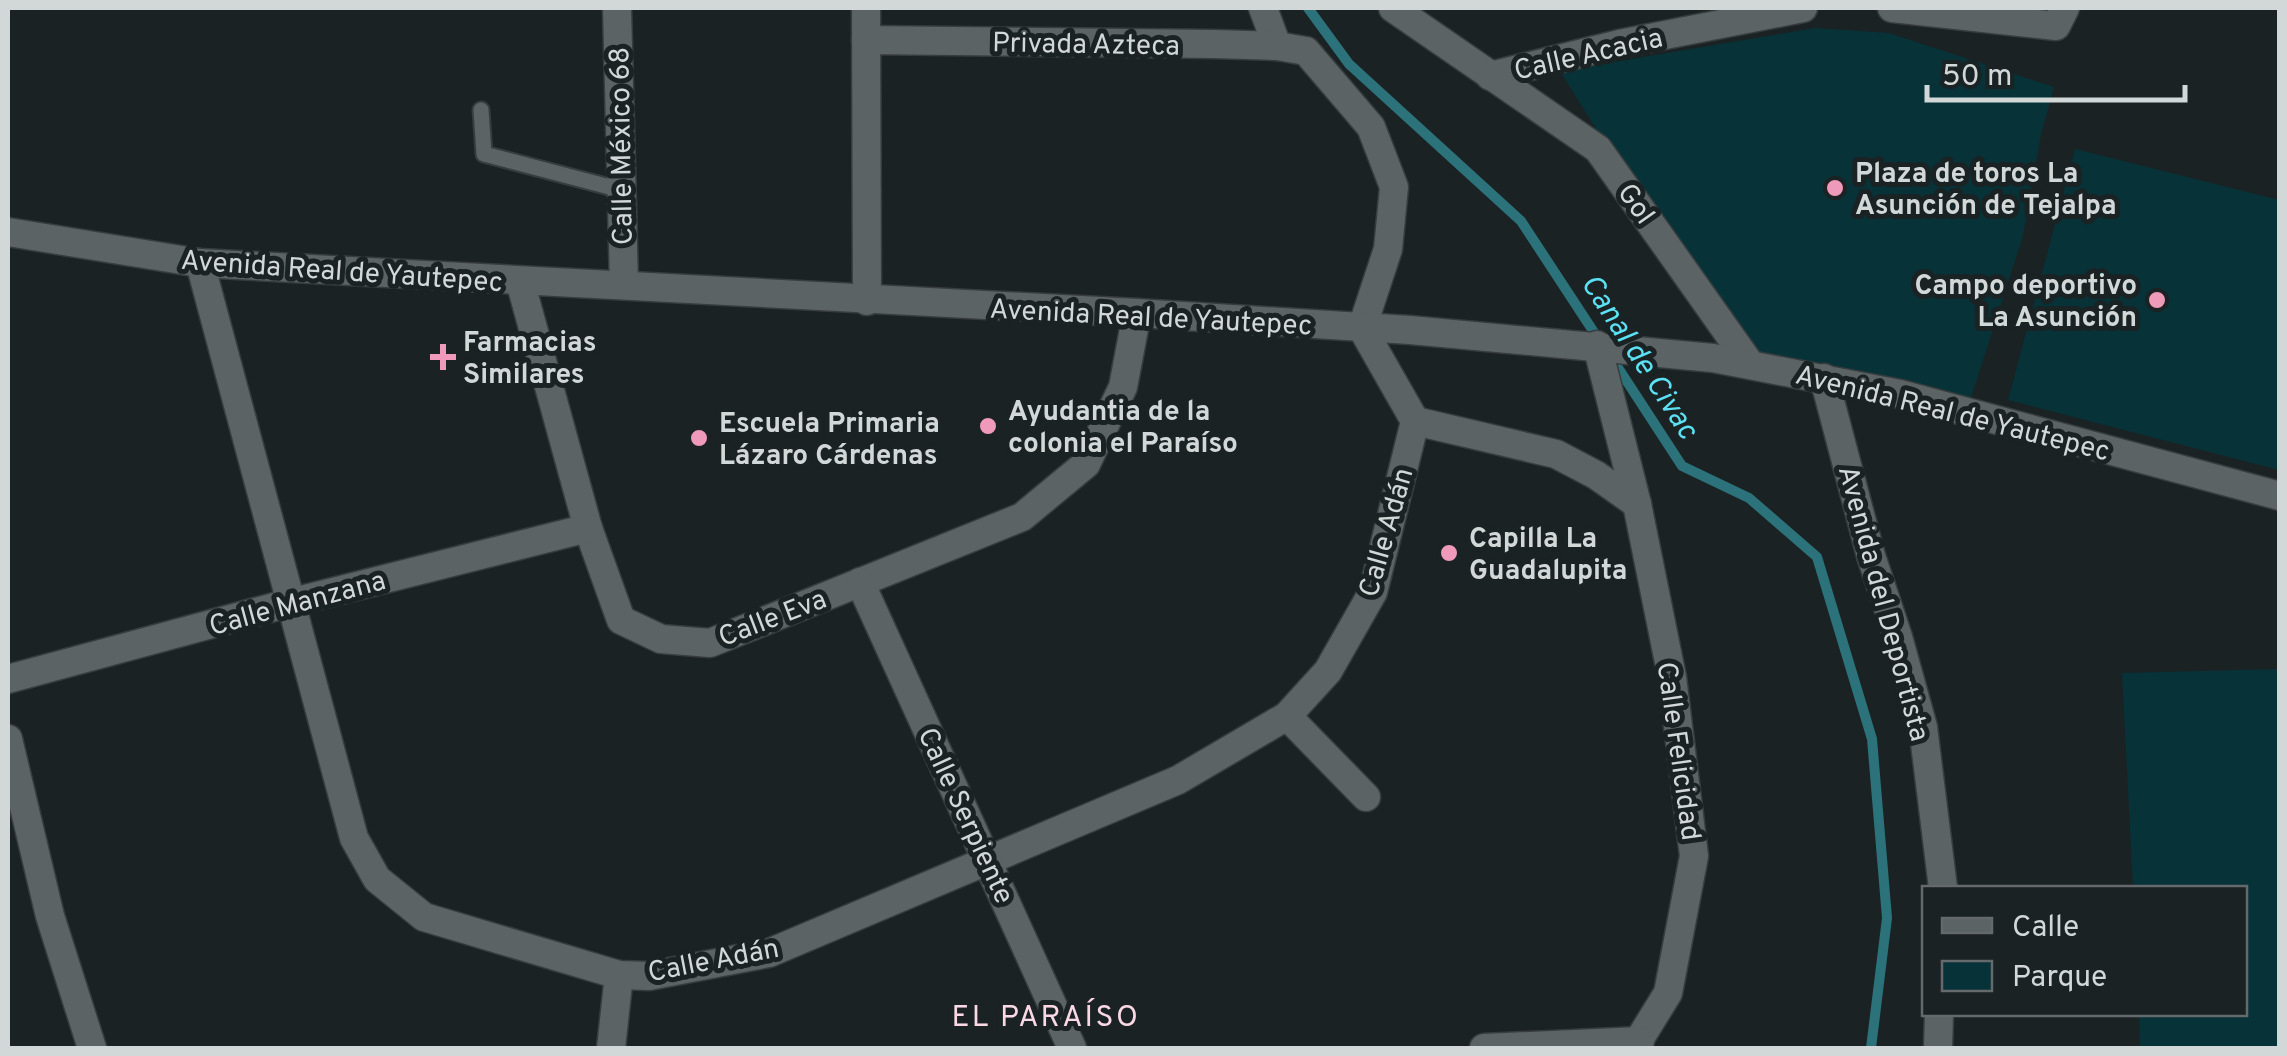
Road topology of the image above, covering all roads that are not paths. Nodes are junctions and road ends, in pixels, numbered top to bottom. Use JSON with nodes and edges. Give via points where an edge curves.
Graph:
{"nodes":[{"id":1,"x":617,"y":8,"type":"edge"},
{"id":2,"x":866,"y":8,"type":"edge"},
{"id":3,"x":1263,"y":8,"type":"edge"},
{"id":4,"x":1393,"y":8,"type":"edge"},
{"id":5,"x":1802,"y":8,"type":"edge"},
{"id":6,"x":1892,"y":8,"type":"edge"},
{"id":7,"x":1910,"y":8,"type":"edge"},
{"id":8,"x":2064,"y":8,"type":"edge"},
{"id":9,"x":866,"y":40,"type":"junction"},
{"id":10,"x":1276,"y":46,"type":"junction"},
{"id":11,"x":1490,"y":76,"type":"junction"},
{"id":12,"x":481,"y":110,"type":"dead end"},
{"id":13,"x":621,"y":190,"type":"junction"},
{"id":14,"x":8,"y":232,"type":"edge"},
{"id":15,"x":200,"y":263,"type":"junction"},
{"id":16,"x":520,"y":282,"type":"junction"},
{"id":17,"x":624,"y":285,"type":"junction"},
{"id":18,"x":867,"y":301,"type":"junction"},
{"id":19,"x":1137,"y":313,"type":"junction"},
{"id":20,"x":1362,"y":328,"type":"junction"},
{"id":21,"x":1600,"y":346,"type":"junction"},
{"id":22,"x":1750,"y":364,"type":"junction"},
{"id":23,"x":1824,"y":378,"type":"junction"},
{"id":24,"x":1415,"y":421,"type":"junction"},
{"id":25,"x":2280,"y":496,"type":"edge"},
{"id":26,"x":1637,"y":504,"type":"junction"},
{"id":27,"x":588,"y":528,"type":"junction"},
{"id":28,"x":860,"y":582,"type":"junction"},
{"id":29,"x":289,"y":603,"type":"junction"},
{"id":30,"x":8,"y":679,"type":"edge"},
{"id":31,"x":1287,"y":716,"type":"junction"},
{"id":32,"x":8,"y":738,"type":"edge"},
{"id":33,"x":1366,"y":797,"type":"dead end"},
{"id":34,"x":988,"y":863,"type":"junction"},
{"id":35,"x":1943,"y":886,"type":"edge"},
{"id":36,"x":619,"y":975,"type":"junction"},
{"id":37,"x":1940,"y":1016,"type":"edge"},
{"id":38,"x":1060,"y":1020,"type":"junction"},
{"id":39,"x":1637,"y":1045,"type":"edge"},
{"id":40,"x":92,"y":1048,"type":"edge"},
{"id":41,"x":611,"y":1048,"type":"edge"},
{"id":42,"x":1044,"y":1048,"type":"edge"},
{"id":43,"x":1072,"y":1048,"type":"edge"},
{"id":44,"x":1484,"y":1048,"type":"edge"},
{"id":45,"x":1938,"y":1048,"type":"edge"}],
"edges":[{"from":1,"to":13,"type":"street","name":"Calle México 68"},
{"from":2,"to":9,"type":"street"},
{"from":3,"to":10,"type":"street"},
{"from":4,"to":11,"type":"street","name":"Gol"},
{"from":5,"to":11,"type":"street","name":"Calle Acacia"},
{"from":6,"to":7,"type":"street"},
{"from":7,"to":8,"type":"street","via":[[2056,26]]},
{"from":9,"to":10,"type":"street","name":"Privada Azteca"},
{"from":9,"to":18,"type":"street"},
{"from":10,"to":20,"type":"street","name":"Privada Azteca","via":[[1306,51],[1371,127],[1394,187],[1388,249]]},
{"from":11,"to":22,"type":"street","name":"Gol","via":[[1598,149]]},
{"from":12,"to":13,"type":"lane","via":[[484,154]]},
{"from":13,"to":17,"type":"street","name":"Calle México 68"},
{"from":14,"to":15,"type":"street","name":"Avenida Real de Yautepec"},
{"from":15,"to":16,"type":"street","name":"Avenida Real de Yautepec"},
{"from":15,"to":29,"type":"street","name":"Calle Adán"},
{"from":16,"to":17,"type":"street","name":"Avenida Real de Yautepec"},
{"from":16,"to":27,"type":"street","name":"Calle Eva"},
{"from":17,"to":18,"type":"street","name":"Avenida Real de Yautepec"},
{"from":18,"to":19,"type":"street","name":"Avenida Real de Yautepec"},
{"from":19,"to":20,"type":"street","name":"Avenida Real de Yautepec"},
{"from":19,"to":28,"type":"street","name":"Calle Eva","via":[[1122,388],[1086,464],[1022,517]]},
{"from":20,"to":21,"type":"street","name":"Avenida Real de Yautepec"},
{"from":20,"to":24,"type":"street"},
{"from":21,"to":22,"type":"street","name":"Avenida Real de Yautepec"},
{"from":21,"to":26,"type":"street","name":"Calle Felicidad"},
{"from":22,"to":23,"type":"street","name":"Avenida Real de Yautepec"},
{"from":23,"to":25,"type":"street","name":"Avenida Real de Yautepec"},
{"from":23,"to":35,"type":"street","name":"Avenida del Deportista","via":[[1923,728]]},
{"from":24,"to":26,"type":"street","via":[[1556,454]]},
{"from":24,"to":31,"type":"street","name":"Calle Adán","via":[[1374,592],[1328,671]]},
{"from":26,"to":39,"type":"street","name":"Calle Felicidad","via":[[1672,677],[1694,856],[1668,993]]},
{"from":27,"to":28,"type":"street","name":"Calle Eva","via":[[621,620],[661,639],[710,642]]},
{"from":27,"to":29,"type":"street","name":"Calle Manzana"},
{"from":28,"to":34,"type":"street","name":"Calle Serpiente"},
{"from":29,"to":30,"type":"street","name":"Calle Manzana"},
{"from":29,"to":36,"type":"street","name":"Calle Adán","via":[[354,838],[377,879],[424,917]]},
{"from":31,"to":33,"type":"street"},
{"from":31,"to":34,"type":"street","name":"Calle Adán","via":[[1178,780]]},
{"from":32,"to":40,"type":"street","via":[[50,916]]},
{"from":34,"to":36,"type":"street","name":"Calle Adán","via":[[769,953],[648,976]]},
{"from":34,"to":38,"type":"street","name":"Calle Serpiente"},
{"from":36,"to":41,"type":"street"},
{"from":37,"to":45,"type":"street"},
{"from":38,"to":42,"type":"street"},
{"from":38,"to":43,"type":"street","name":"Calle Serpiente"},
{"from":39,"to":44,"type":"street"}]}
